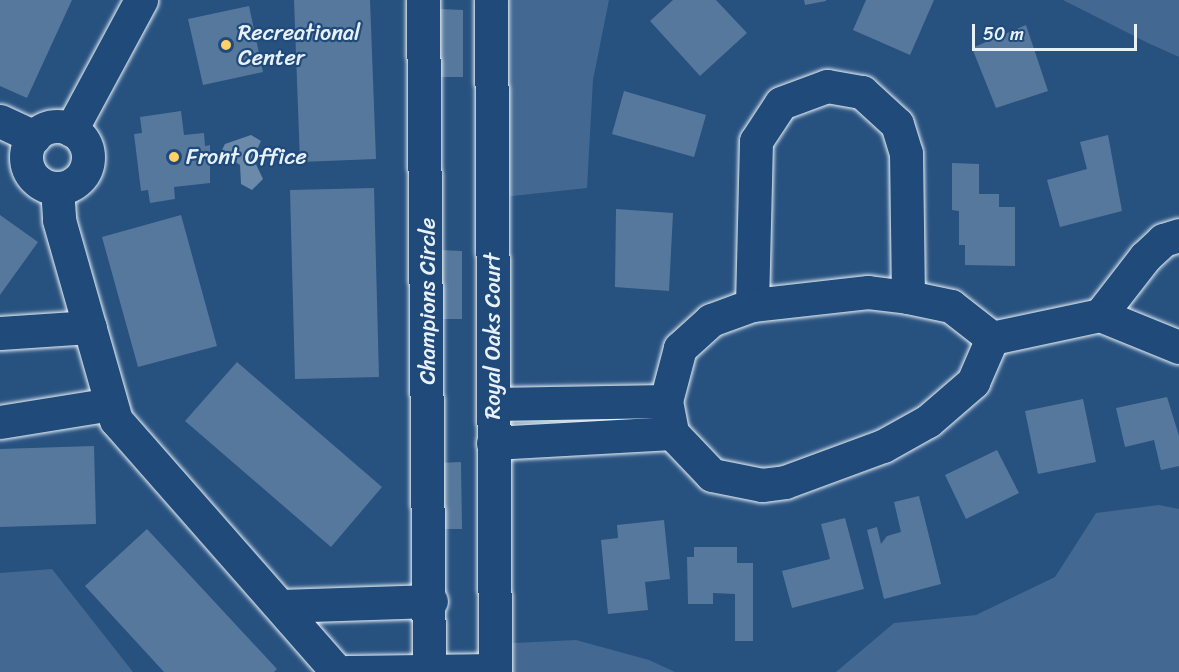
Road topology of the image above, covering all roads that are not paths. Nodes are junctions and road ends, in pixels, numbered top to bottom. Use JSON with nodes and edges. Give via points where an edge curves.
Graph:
{"nodes":[{"id":1,"x":141,"y":0,"type":"edge"},
{"id":2,"x":423,"y":0,"type":"edge"},
{"id":3,"x":491,"y":0,"type":"edge"},
{"id":4,"x":0,"y":121,"type":"edge"},
{"id":5,"x":71,"y":130,"type":"junction"},
{"id":6,"x":20,"y":151,"type":"edge"},
{"id":7,"x":57,"y":188,"type":"junction"},
{"id":8,"x":1179,"y":235,"type":"edge"},
{"id":9,"x":908,"y":297,"type":"junction"},
{"id":10,"x":752,"y":305,"type":"junction"},
{"id":11,"x":1100,"y":315,"type":"junction"},
{"id":12,"x":90,"y":327,"type":"junction"},
{"id":13,"x":0,"y":333,"type":"edge"},
{"id":14,"x":992,"y":338,"type":"junction"},
{"id":15,"x":1179,"y":347,"type":"edge"},
{"id":16,"x":666,"y":401,"type":"junction"},
{"id":17,"x":111,"y":404,"type":"junction"},
{"id":18,"x":493,"y":404,"type":"junction"},
{"id":19,"x":0,"y":422,"type":"edge"},
{"id":20,"x":672,"y":433,"type":"junction"},
{"id":21,"x":493,"y":443,"type":"junction"},
{"id":22,"x":431,"y":601,"type":"junction"},
{"id":23,"x":281,"y":606,"type":"junction"},
{"id":24,"x":429,"y":671,"type":"edge"},
{"id":25,"x":495,"y":671,"type":"edge"},
{"id":26,"x":337,"y":672,"type":"edge"},
{"id":27,"x":347,"y":672,"type":"edge"}],
"edges":[{"from":1,"to":5,"type":"street"},
{"from":2,"to":22,"type":"street","name":"Champions Circle"},
{"from":3,"to":18,"type":"street","name":"Royal Oaks Court"},
{"from":4,"to":6,"type":"street"},
{"from":5,"to":6,"type":"street","via":[[51,127]]},
{"from":5,"to":7,"type":"street","via":[[87,148],[87,164],[79,178]]},
{"from":6,"to":7,"type":"street","via":[[40,183]]},
{"from":7,"to":12,"type":"street","via":[[59,220]]},
{"from":8,"to":11,"type":"street","via":[[1163,240],[1145,257]]},
{"from":9,"to":10,"type":"street","via":[[868,292]]},
{"from":9,"to":10,"type":"street","via":[[906,153],[897,124],[862,93],[827,86],[781,103],[756,141]]},
{"from":9,"to":14,"type":"street","via":[[951,306]]},
{"from":10,"to":16,"type":"street","via":[[711,320],[680,348]]},
{"from":11,"to":14,"type":"street"},
{"from":11,"to":15,"type":"street"},
{"from":12,"to":13,"type":"street"},
{"from":12,"to":17,"type":"street"},
{"from":14,"to":20,"type":"street","via":[[973,382],[928,421],[883,446],[785,482],[762,485],[712,475]]},
{"from":16,"to":18,"type":"street"},
{"from":16,"to":20,"type":"street"},
{"from":17,"to":19,"type":"street"},
{"from":17,"to":23,"type":"street","via":[[116,420]]},
{"from":18,"to":21,"type":"street","name":"Royal Oaks Court"},
{"from":20,"to":21,"type":"street"},
{"from":21,"to":25,"type":"street","name":"Royal Oaks Court"},
{"from":22,"to":23,"type":"street"},
{"from":22,"to":24,"type":"street","name":"Champions Circle"},
{"from":23,"to":26,"type":"street"},
{"from":24,"to":25,"type":"street"},
{"from":24,"to":27,"type":"street"}]}
